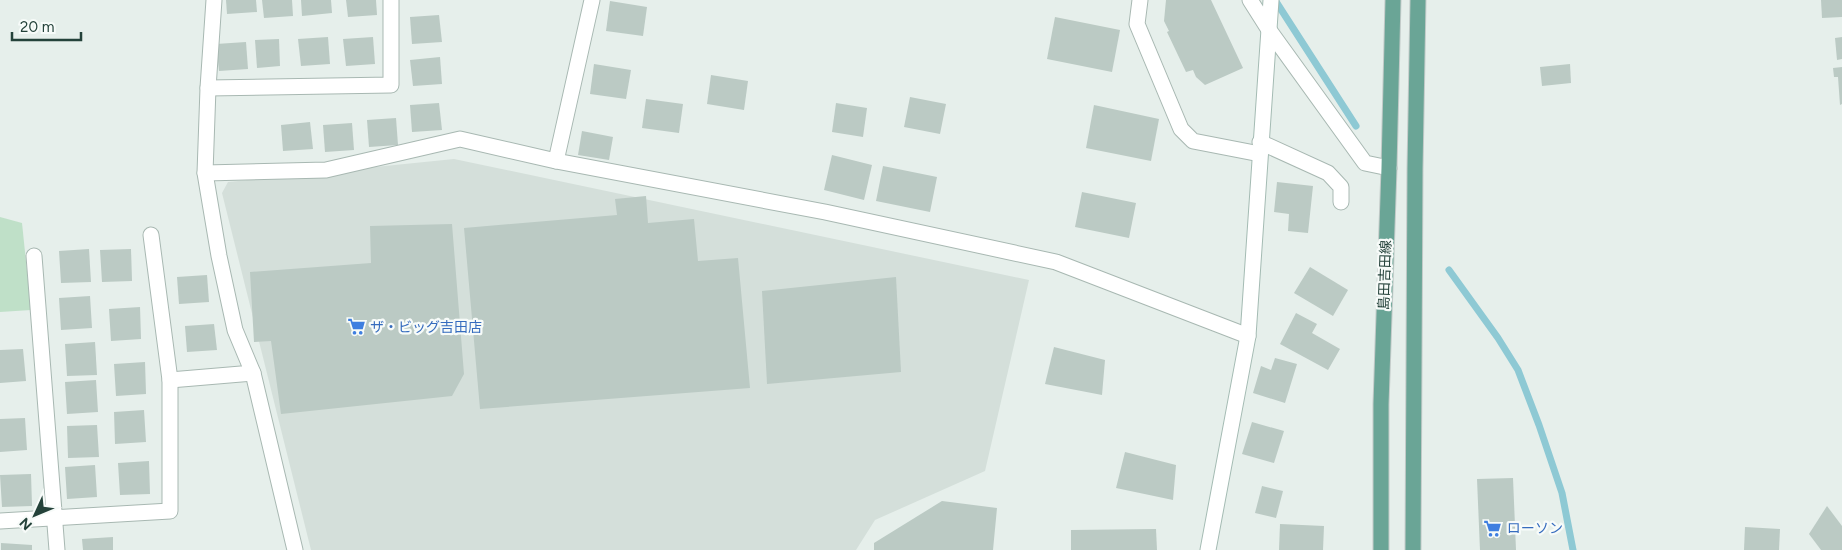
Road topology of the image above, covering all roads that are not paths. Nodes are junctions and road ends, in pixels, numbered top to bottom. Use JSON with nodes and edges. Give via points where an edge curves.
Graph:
{"nodes":[{"id":1,"x":214,"y":0,"type":"edge"},
{"id":2,"x":391,"y":0,"type":"edge"},
{"id":3,"x":592,"y":0,"type":"edge"},
{"id":4,"x":1140,"y":0,"type":"edge"},
{"id":5,"x":1250,"y":0,"type":"edge"},
{"id":6,"x":1393,"y":0,"type":"edge"},
{"id":7,"x":1418,"y":0,"type":"edge"},
{"id":8,"x":1270,"y":6,"type":"edge"},
{"id":9,"x":1269,"y":30,"type":"junction"},
{"id":10,"x":208,"y":88,"type":"junction"},
{"id":11,"x":1260,"y":148,"type":"junction"},
{"id":12,"x":556,"y":161,"type":"junction"},
{"id":13,"x":1389,"y":168,"type":"junction"},
{"id":14,"x":205,"y":173,"type":"junction"},
{"id":15,"x":1341,"y":202,"type":"dead end"},
{"id":16,"x":151,"y":235,"type":"dead end"},
{"id":17,"x":34,"y":256,"type":"dead end"},
{"id":18,"x":1248,"y":336,"type":"junction"},
{"id":19,"x":253,"y":373,"type":"junction"},
{"id":20,"x":170,"y":380,"type":"junction"},
{"id":21,"x":54,"y":518,"type":"junction"},
{"id":22,"x":0,"y":521,"type":"edge"},
{"id":23,"x":56,"y":550,"type":"edge"},
{"id":24,"x":295,"y":550,"type":"edge"},
{"id":25,"x":1208,"y":550,"type":"edge"},
{"id":26,"x":1381,"y":550,"type":"edge"},
{"id":27,"x":1413,"y":550,"type":"edge"}],
"edges":[{"from":1,"to":10,"type":"street"},
{"from":2,"to":10,"type":"street","via":[[391,85]]},
{"from":3,"to":12,"type":"street"},
{"from":4,"to":11,"type":"street","via":[[1136,24],[1181,129],[1193,141]]},
{"from":5,"to":9,"type":"street"},
{"from":6,"to":13,"type":"main road","name":"島田吉田線"},
{"from":7,"to":27,"type":"main road","name":"島田吉田線"},
{"from":8,"to":9,"type":"street"},
{"from":9,"to":11,"type":"street"},
{"from":9,"to":13,"type":"street","via":[[1365,163]]},
{"from":10,"to":14,"type":"street"},
{"from":11,"to":15,"type":"street","via":[[1328,173],[1341,187]]},
{"from":11,"to":18,"type":"street"},
{"from":12,"to":14,"type":"street","via":[[460,139],[326,170]]},
{"from":12,"to":18,"type":"street","via":[[825,212],[1056,262]]},
{"from":13,"to":26,"type":"main road","name":"島田吉田線","via":[[1381,404]]},
{"from":14,"to":19,"type":"street","via":[[235,330]]},
{"from":16,"to":20,"type":"street"},
{"from":17,"to":21,"type":"street"},
{"from":18,"to":25,"type":"street"},
{"from":19,"to":20,"type":"street"},
{"from":19,"to":24,"type":"street"},
{"from":20,"to":21,"type":"street","via":[[170,511]]},
{"from":21,"to":22,"type":"street"},
{"from":21,"to":23,"type":"street"}]}
